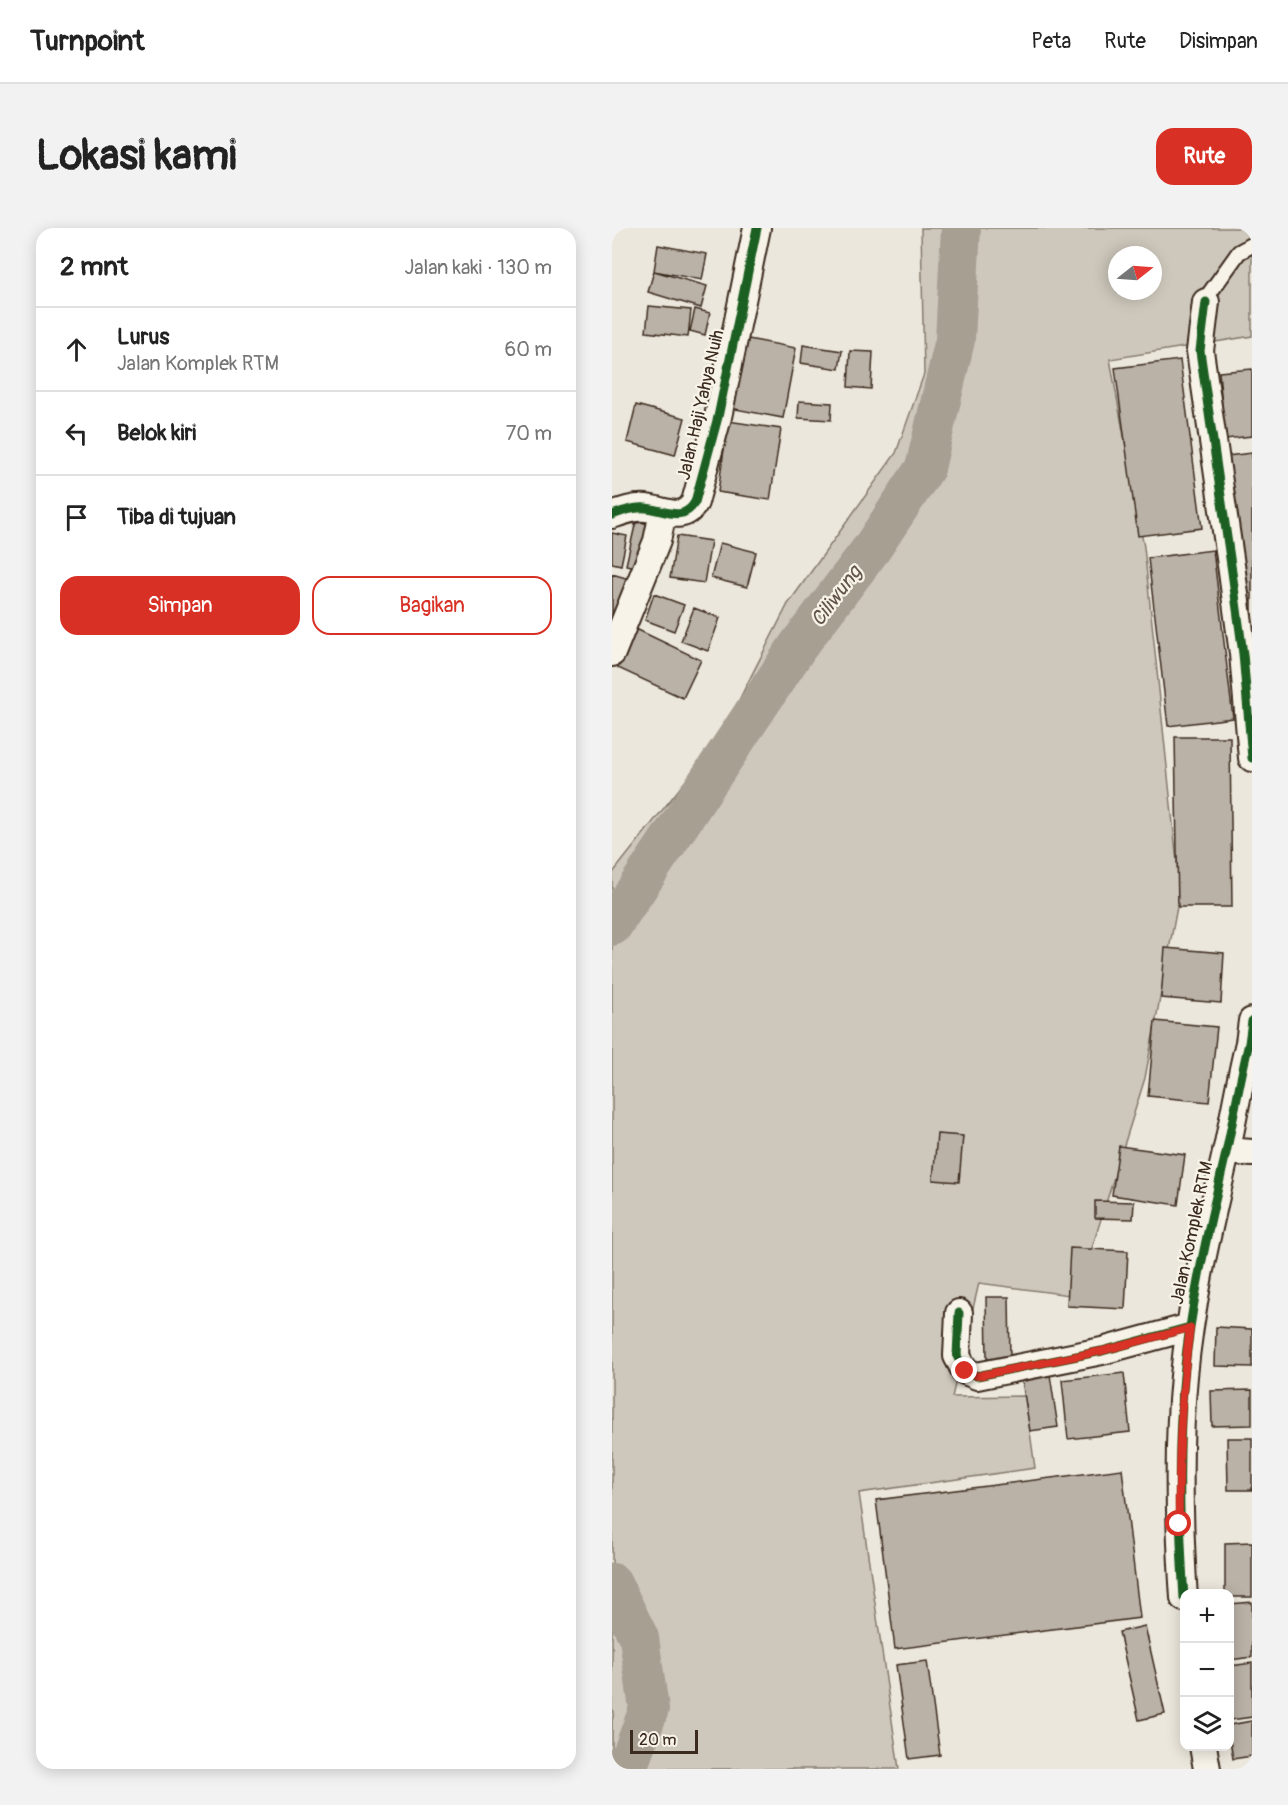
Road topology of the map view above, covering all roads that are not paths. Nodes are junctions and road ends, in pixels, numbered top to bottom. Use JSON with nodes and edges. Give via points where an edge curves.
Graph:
{"nodes":[{"id":1,"x":757,"y":228,"type":"edge"},
{"id":2,"x":1252,"y":245,"type":"edge"},
{"id":3,"x":1206,"y":302,"type":"joint"},
{"id":4,"x":670,"y":513,"type":"junction"},
{"id":5,"x":612,"y":515,"type":"edge"},
{"id":6,"x":655,"y":582,"type":"dead end"},
{"id":7,"x":612,"y":653,"type":"edge"},
{"id":8,"x":1252,"y":758,"type":"edge"},
{"id":9,"x":1251,"y":1036,"type":"edge"},
{"id":10,"x":1226,"y":1151,"type":"junction"},
{"id":11,"x":1252,"y":1153,"type":"edge"},
{"id":12,"x":959,"y":1313,"type":"dead end"},
{"id":13,"x":1190,"y":1328,"type":"junction"},
{"id":14,"x":1184,"y":1589,"type":"edge"},
{"id":15,"x":1204,"y":1751,"type":"edge"},
{"id":16,"x":1207,"y":1769,"type":"edge"}],
"edges":[{"from":1,"to":4,"type":"street","name":"Jalan Haji Yahya Nuih","via":[[718,417],[695,502],[687,512]]},
{"from":2,"to":3,"type":"lane","via":[[1239,252]]},
{"from":3,"to":8,"type":"street","via":[[1200,351],[1237,607]]},
{"from":4,"to":5,"type":"street","via":[[645,508]]},
{"from":4,"to":6,"type":"street"},
{"from":4,"to":7,"type":"street"},
{"from":9,"to":10,"type":"street","name":"Jalan Komplek RTM"},
{"from":10,"to":11,"type":"street"},
{"from":10,"to":13,"type":"street","name":"Jalan Komplek RTM","via":[[1194,1293]]},
{"from":12,"to":13,"type":"street","via":[[957,1356],[965,1371],[977,1376],[1102,1351]]},
{"from":13,"to":14,"type":"street","name":"Jalan Komplek RTM","via":[[1179,1449]]},
{"from":15,"to":16,"type":"street"}]}
